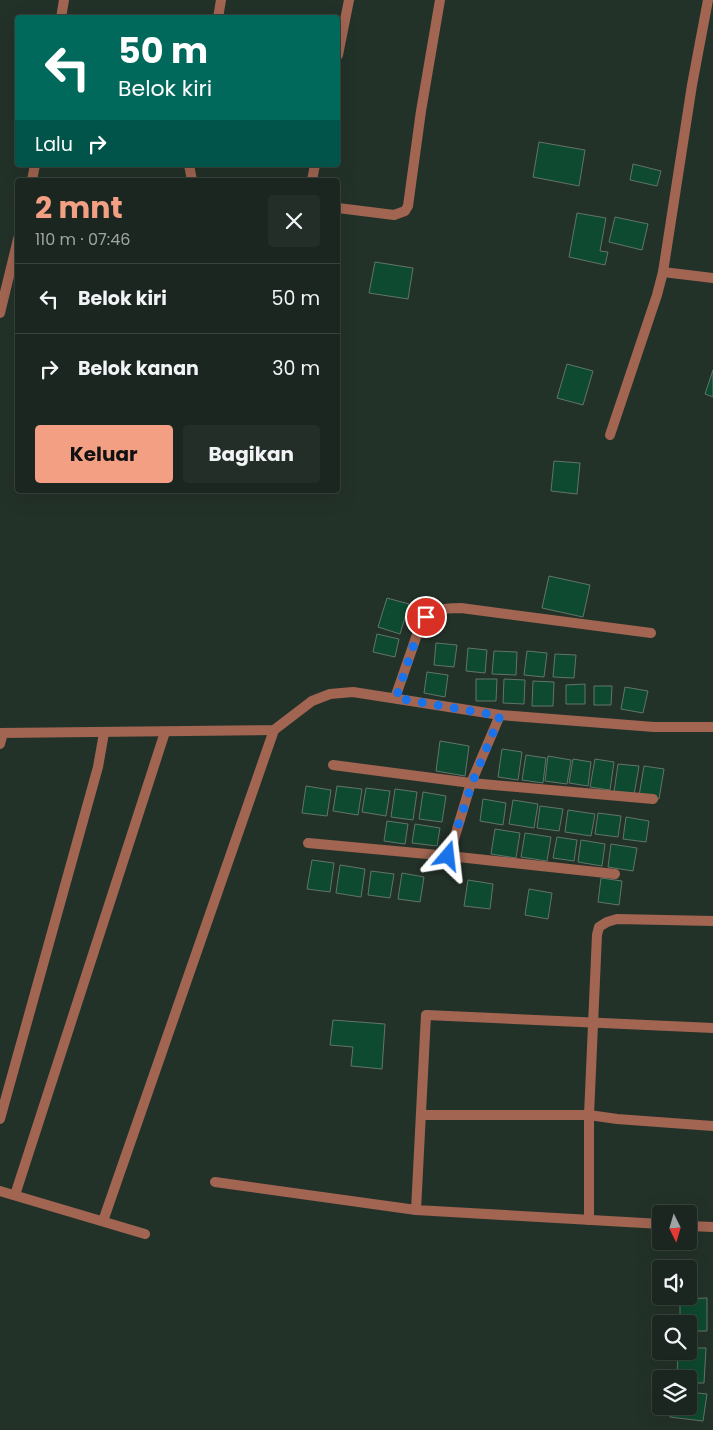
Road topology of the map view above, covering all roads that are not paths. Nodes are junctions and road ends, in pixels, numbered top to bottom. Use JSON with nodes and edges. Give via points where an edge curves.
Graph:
{"nodes":[{"id":1,"x":64,"y":0,"type":"edge"},
{"id":2,"x":221,"y":0,"type":"edge"},
{"id":3,"x":349,"y":0,"type":"edge"},
{"id":4,"x":440,"y":0,"type":"edge"},
{"id":5,"x":708,"y":0,"type":"edge"},
{"id":6,"x":62,"y":15,"type":"edge"},
{"id":7,"x":218,"y":15,"type":"edge"},
{"id":8,"x":340,"y":45,"type":"edge"},
{"id":9,"x":340,"y":208,"type":"edge"},
{"id":10,"x":15,"y":251,"type":"edge"},
{"id":11,"x":663,"y":272,"type":"junction"},
{"id":12,"x":713,"y":278,"type":"edge"},
{"id":13,"x":0,"y":313,"type":"edge"},
{"id":14,"x":610,"y":435,"type":"dead end"},
{"id":15,"x":651,"y":633,"type":"dead end"},
{"id":16,"x":396,"y":698,"type":"junction"},
{"id":17,"x":500,"y":716,"type":"junction"},
{"id":18,"x":713,"y":727,"type":"edge"},
{"id":19,"x":274,"y":730,"type":"junction"},
{"id":20,"x":165,"y":732,"type":"junction"},
{"id":21,"x":2,"y":733,"type":"edge"},
{"id":22,"x":104,"y":733,"type":"junction"},
{"id":23,"x":0,"y":744,"type":"edge"},
{"id":24,"x":334,"y":766,"type":"dead end"},
{"id":25,"x":472,"y":783,"type":"junction"},
{"id":26,"x":653,"y":799,"type":"dead end"},
{"id":27,"x":308,"y":843,"type":"dead end"},
{"id":28,"x":448,"y":856,"type":"junction"},
{"id":29,"x":615,"y":874,"type":"dead end"},
{"id":30,"x":713,"y":921,"type":"edge"},
{"id":31,"x":593,"y":1022,"type":"junction"},
{"id":32,"x":713,"y":1028,"type":"edge"},
{"id":33,"x":421,"y":1115,"type":"junction"},
{"id":34,"x":589,"y":1115,"type":"junction"},
{"id":35,"x":0,"y":1119,"type":"edge"},
{"id":36,"x":713,"y":1126,"type":"edge"},
{"id":37,"x":215,"y":1182,"type":"dead end"},
{"id":38,"x":0,"y":1190,"type":"edge"},
{"id":39,"x":15,"y":1195,"type":"junction"},
{"id":40,"x":416,"y":1210,"type":"junction"},
{"id":41,"x":589,"y":1220,"type":"junction"},
{"id":42,"x":103,"y":1221,"type":"junction"},
{"id":43,"x":652,"y":1224,"type":"edge"},
{"id":44,"x":698,"y":1226,"type":"edge"},
{"id":45,"x":713,"y":1227,"type":"edge"},
{"id":46,"x":145,"y":1234,"type":"dead end"}],
"edges":[{"from":1,"to":6,"type":"street"},
{"from":2,"to":7,"type":"street"},
{"from":3,"to":8,"type":"street"},
{"from":4,"to":9,"type":"street","via":[[408,206],[405,211],[394,215]]},
{"from":5,"to":11,"type":"street"},
{"from":10,"to":13,"type":"street"},
{"from":11,"to":12,"type":"street"},
{"from":11,"to":14,"type":"street"},
{"from":15,"to":16,"type":"street","via":[[461,608],[436,610],[420,626]]},
{"from":16,"to":17,"type":"street"},
{"from":16,"to":19,"type":"street","via":[[354,692],[330,694],[312,701]]},
{"from":17,"to":18,"type":"street","via":[[654,727]]},
{"from":17,"to":25,"type":"street"},
{"from":19,"to":20,"type":"street"},
{"from":19,"to":42,"type":"street"},
{"from":20,"to":22,"type":"street"},
{"from":20,"to":39,"type":"street"},
{"from":21,"to":22,"type":"street"},
{"from":21,"to":23,"type":"street"},
{"from":22,"to":35,"type":"street","via":[[98,767]]},
{"from":24,"to":25,"type":"street"},
{"from":25,"to":26,"type":"street"},
{"from":25,"to":28,"type":"street"},
{"from":27,"to":28,"type":"street"},
{"from":28,"to":29,"type":"street"},
{"from":30,"to":31,"type":"street","via":[[617,919],[599,927]]},
{"from":31,"to":32,"type":"street"},
{"from":31,"to":33,"type":"street","via":[[426,1015]]},
{"from":31,"to":34,"type":"street"},
{"from":33,"to":34,"type":"street"},
{"from":33,"to":40,"type":"street"},
{"from":34,"to":36,"type":"street","via":[[617,1120]]},
{"from":34,"to":41,"type":"street"},
{"from":37,"to":40,"type":"street"},
{"from":38,"to":39,"type":"street"},
{"from":39,"to":42,"type":"street"},
{"from":40,"to":41,"type":"street"},
{"from":41,"to":43,"type":"street"},
{"from":42,"to":46,"type":"street"},
{"from":44,"to":45,"type":"street"}]}
